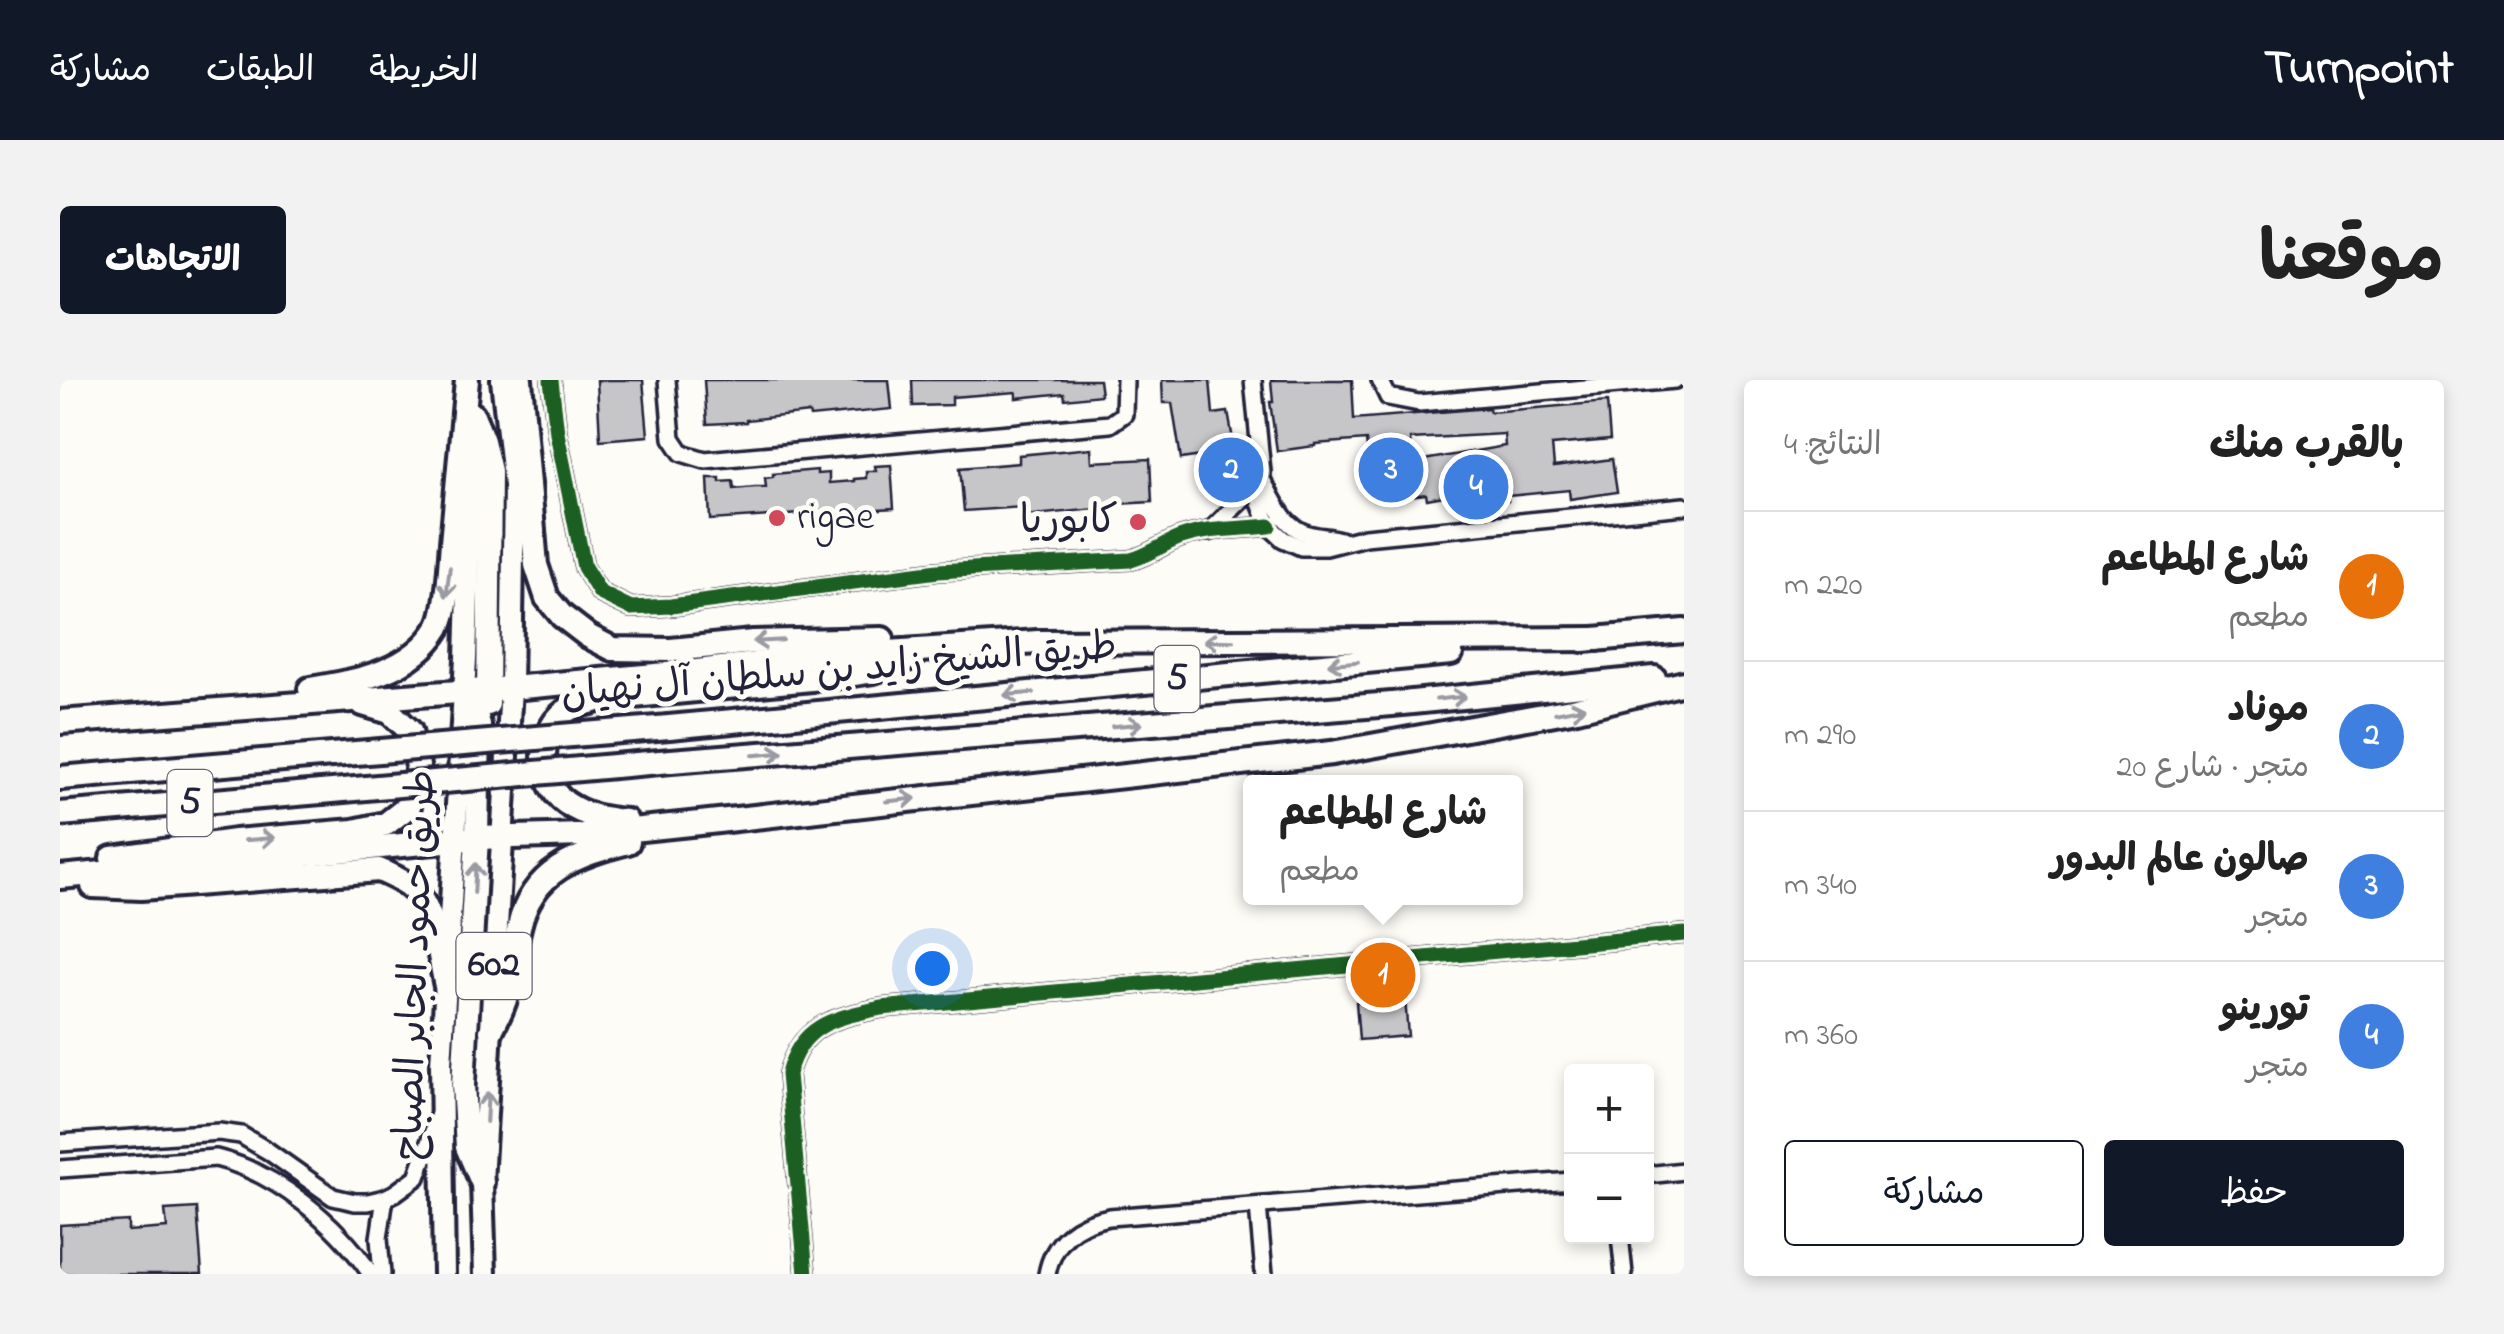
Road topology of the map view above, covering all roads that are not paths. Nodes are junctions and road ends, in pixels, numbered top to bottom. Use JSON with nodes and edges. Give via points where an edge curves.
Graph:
{"nodes":[{"id":1,"x":467,"y":380,"type":"edge"},
{"id":2,"x":502,"y":380,"type":"edge"},
{"id":3,"x":520,"y":380,"type":"edge"},
{"id":4,"x":551,"y":380,"type":"edge"},
{"id":5,"x":668,"y":380,"type":"edge"},
{"id":6,"x":1124,"y":380,"type":"edge"},
{"id":7,"x":1253,"y":380,"type":"edge"},
{"id":8,"x":1380,"y":380,"type":"edge"},
{"id":9,"x":1675,"y":380,"type":"edge"},
{"id":10,"x":473,"y":415,"type":"junction"},
{"id":11,"x":1262,"y":480,"type":"junction"},
{"id":12,"x":1684,"y":506,"type":"edge"},
{"id":13,"x":1269,"y":526,"type":"junction"},
{"id":14,"x":1209,"y":532,"type":"junction"},
{"id":15,"x":1344,"y":541,"type":"junction"},
{"id":16,"x":1684,"y":631,"type":"edge"},
{"id":17,"x":1597,"y":639,"type":"junction"},
{"id":18,"x":934,"y":648,"type":"junction"},
{"id":19,"x":1684,"y":675,"type":"edge"},
{"id":20,"x":1684,"y":682,"type":"edge"},
{"id":21,"x":500,"y":688,"type":"junction"},
{"id":22,"x":463,"y":691,"type":"junction"},
{"id":23,"x":346,"y":699,"type":"junction"},
{"id":24,"x":143,"y":715,"type":"junction"},
{"id":25,"x":60,"y":722,"type":"edge"},
{"id":26,"x":60,"y":778,"type":"edge"},
{"id":27,"x":60,"y":814,"type":"edge"},
{"id":28,"x":700,"y":824,"type":"junction"},
{"id":29,"x":668,"y":826,"type":"junction"},
{"id":30,"x":502,"y":836,"type":"junction"},
{"id":31,"x":467,"y":839,"type":"junction"},
{"id":32,"x":60,"y":877,"type":"edge"},
{"id":33,"x":1684,"y":934,"type":"edge"},
{"id":34,"x":446,"y":986,"type":"junction"},
{"id":35,"x":491,"y":1031,"type":"junction"},
{"id":36,"x":442,"y":1108,"type":"junction"},
{"id":37,"x":103,"y":1140,"type":"junction"},
{"id":38,"x":60,"y":1143,"type":"edge"},
{"id":39,"x":98,"y":1166,"type":"junction"},
{"id":40,"x":60,"y":1169,"type":"edge"},
{"id":41,"x":1684,"y":1171,"type":"edge"},
{"id":42,"x":1654,"y":1174,"type":"edge"},
{"id":43,"x":482,"y":1182,"type":"junction"},
{"id":44,"x":1564,"y":1182,"type":"edge"},
{"id":45,"x":385,"y":1198,"type":"junction"},
{"id":46,"x":1258,"y":1206,"type":"junction"},
{"id":47,"x":1621,"y":1244,"type":"edge"},
{"id":48,"x":371,"y":1274,"type":"edge"},
{"id":49,"x":382,"y":1274,"type":"edge"},
{"id":50,"x":444,"y":1274,"type":"edge"},
{"id":51,"x":485,"y":1274,"type":"edge"},
{"id":52,"x":806,"y":1274,"type":"edge"},
{"id":53,"x":1047,"y":1274,"type":"edge"},
{"id":54,"x":1264,"y":1274,"type":"edge"},
{"id":55,"x":1624,"y":1274,"type":"edge"}],
"edges":[{"from":1,"to":10,"type":"main road"},
{"from":1,"to":24,"type":"highway","one_way":true,"via":[[448,587],[440,625],[422,646],[360,681]]},
{"from":2,"to":21,"type":"main road","via":[[514,486],[511,657]]},
{"from":18,"to":3,"type":"highway","one_way":true,"via":[[828,638],[613,649],[588,636],[547,598],[536,565]]},
{"from":4,"to":14,"type":"street","via":[[584,567],[600,593],[631,608],[938,572],[1132,560]]},
{"from":5,"to":6,"type":"street","via":[[672,438],[682,453],[705,460],[1110,424],[1124,414]]},
{"from":7,"to":11,"type":"street"},
{"from":8,"to":9,"type":"street","via":[[1388,397],[1420,403]]},
{"from":10,"to":21,"type":"highway","via":[[490,471]]},
{"from":10,"to":22,"type":"main road"},
{"from":11,"to":13,"type":"street","via":[[1260,504]]},
{"from":11,"to":14,"type":"street"},
{"from":11,"to":15,"type":"street","via":[[1292,526]]},
{"from":12,"to":15,"type":"street"},
{"from":13,"to":14,"type":"street"},
{"from":13,"to":15,"type":"street","via":[[1301,547]]},
{"from":16,"to":17,"type":"highway","name":"طريق الشيخ زايد بن سلطان آل نهيان","number":"5"},
{"from":17,"to":18,"type":"highway","one_way":true},
{"from":17,"to":26,"type":"highway","name":"طريق الشيخ زايد بن سلطان آل نهيان","number":"5","one_way":true,"bridge":true},
{"from":18,"to":21,"type":"highway"},
{"from":18,"to":29,"type":"highway","via":[[860,673],[602,699],[570,708],[550,726],[548,782],[562,800],[590,816]]},
{"from":27,"to":19,"type":"highway","name":"طريق الشيخ زايد بن سلطان آل نهيان","number":"5","one_way":true,"bridge":true},
{"from":28,"to":20,"type":"highway","one_way":true,"via":[[1332,753],[1577,709]]},
{"from":21,"to":22,"type":"highway"},
{"from":21,"to":30,"type":"highway","via":[[489,812]]},
{"from":22,"to":23,"type":"highway"},
{"from":22,"to":31,"type":"highway","via":[[479,726]]},
{"from":23,"to":24,"type":"highway"},
{"from":32,"to":23,"type":"highway","one_way":true,"via":[[129,855],[386,824],[409,806],[418,766],[410,731],[390,712]]},
{"from":24,"to":25,"type":"highway"},
{"from":28,"to":29,"type":"highway"},
{"from":28,"to":35,"type":"highway","via":[[593,851],[546,876],[526,903],[506,998]]},
{"from":29,"to":30,"type":"highway"},
{"from":30,"to":31,"type":"highway"},
{"from":30,"to":35,"type":"main road","name":"طريق حمود الجابر الصباح","number":"602"},
{"from":31,"to":32,"type":"highway"},
{"from":31,"to":34,"type":"main road","name":"طريق حمود الجابر الصباح","number":"602"},
{"from":43,"to":31,"type":"highway","one_way":true,"via":[[467,1147],[463,1085]]},
{"from":32,"to":34,"type":"highway","via":[[141,888],[378,870],[423,901]]},
{"from":33,"to":52,"type":"street","via":[[882,1008],[830,1020],[800,1044],[788,1074]]},
{"from":34,"to":36,"type":"main road","name":"طريق حمود الجابر الصباح","number":"602"},
{"from":43,"to":35,"type":"main road","name":"طريق حمود الجابر الصباح","number":"602","one_way":true},
{"from":36,"to":45,"type":"street","via":[[417,1176]]},
{"from":36,"to":50,"type":"main road","name":"طريق حمود الجابر الصباح","number":"602"},
{"from":37,"to":38,"type":"street"},
{"from":37,"to":39,"type":"street","via":[[116,1151]]},
{"from":37,"to":45,"type":"street","via":[[240,1135],[333,1197]]},
{"from":39,"to":40,"type":"street"},
{"from":39,"to":48,"type":"street","via":[[216,1158],[246,1167],[285,1188],[353,1248]]},
{"from":41,"to":42,"type":"street"},
{"from":43,"to":51,"type":"main road","name":"طريق حمود الجابر الصباح","number":"602"},
{"from":44,"to":46,"type":"street"},
{"from":45,"to":49,"type":"street"},
{"from":46,"to":53,"type":"street","via":[[1095,1220],[1059,1244]]},
{"from":46,"to":54,"type":"street"},
{"from":47,"to":55,"type":"street"}]}
